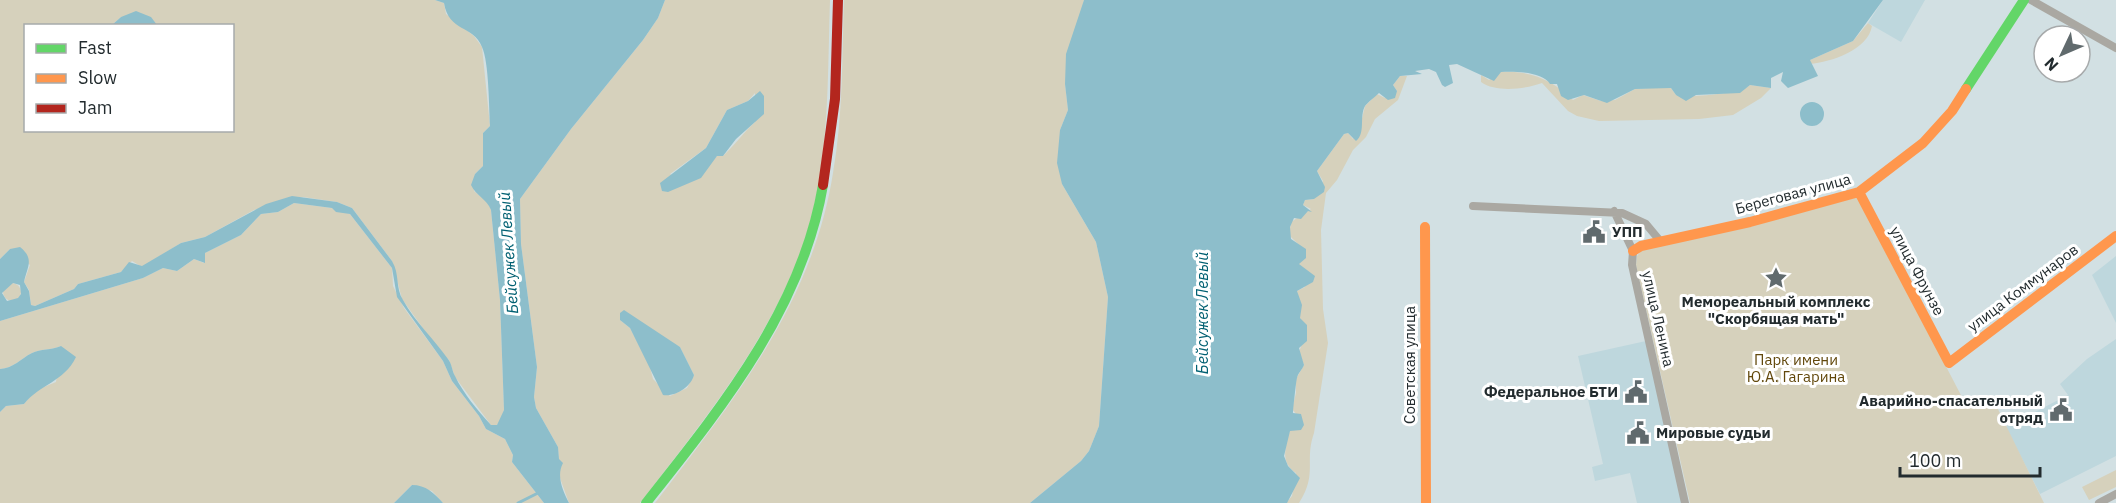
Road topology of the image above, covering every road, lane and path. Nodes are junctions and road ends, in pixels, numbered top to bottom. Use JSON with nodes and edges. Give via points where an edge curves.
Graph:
{"nodes":[{"id":1,"x":838,"y":0,"type":"edge"},
{"id":2,"x":2024,"y":0,"type":"edge"},
{"id":3,"x":2031,"y":0,"type":"edge"},
{"id":4,"x":2116,"y":48,"type":"edge"},
{"id":5,"x":1859,"y":192,"type":"junction"},
{"id":6,"x":1473,"y":206,"type":"dead end"},
{"id":7,"x":1614,"y":212,"type":"junction"},
{"id":8,"x":1425,"y":227,"type":"dead end"},
{"id":9,"x":2116,"y":236,"type":"edge"},
{"id":10,"x":1661,"y":242,"type":"junction"},
{"id":11,"x":1633,"y":251,"type":"junction"},
{"id":12,"x":1949,"y":363,"type":"joint"},
{"id":13,"x":2116,"y":494,"type":"edge"},
{"id":14,"x":645,"y":503,"type":"edge"},
{"id":15,"x":1426,"y":503,"type":"edge"},
{"id":16,"x":1686,"y":503,"type":"edge"},
{"id":17,"x":2099,"y":503,"type":"edge"}],
"edges":[{"from":1,"to":14,"type":"street","via":[[829,159],[822,200],[803,261],[750,366]]},
{"from":2,"to":5,"type":"street","name":"Береговая улица","via":[[1941,124],[1909,156]]},
{"from":3,"to":4,"type":"street"},
{"from":5,"to":10,"type":"street","name":"Береговая улица"},
{"from":5,"to":12,"type":"street","name":"улица Фрунзе"},
{"from":6,"to":7,"type":"street"},
{"from":7,"to":10,"type":"street","via":[[1638,218]]},
{"from":7,"to":11,"type":"street","name":"улица Ленина"},
{"from":8,"to":15,"type":"street","name":"Советская улица"},
{"from":9,"to":12,"type":"street","name":"улица Коммунаров"},
{"from":10,"to":11,"type":"street","name":"Береговая улица"},
{"from":11,"to":16,"type":"street","name":"улица Ленина","via":[[1632,265]]},
{"from":13,"to":17,"type":"street"}]}
